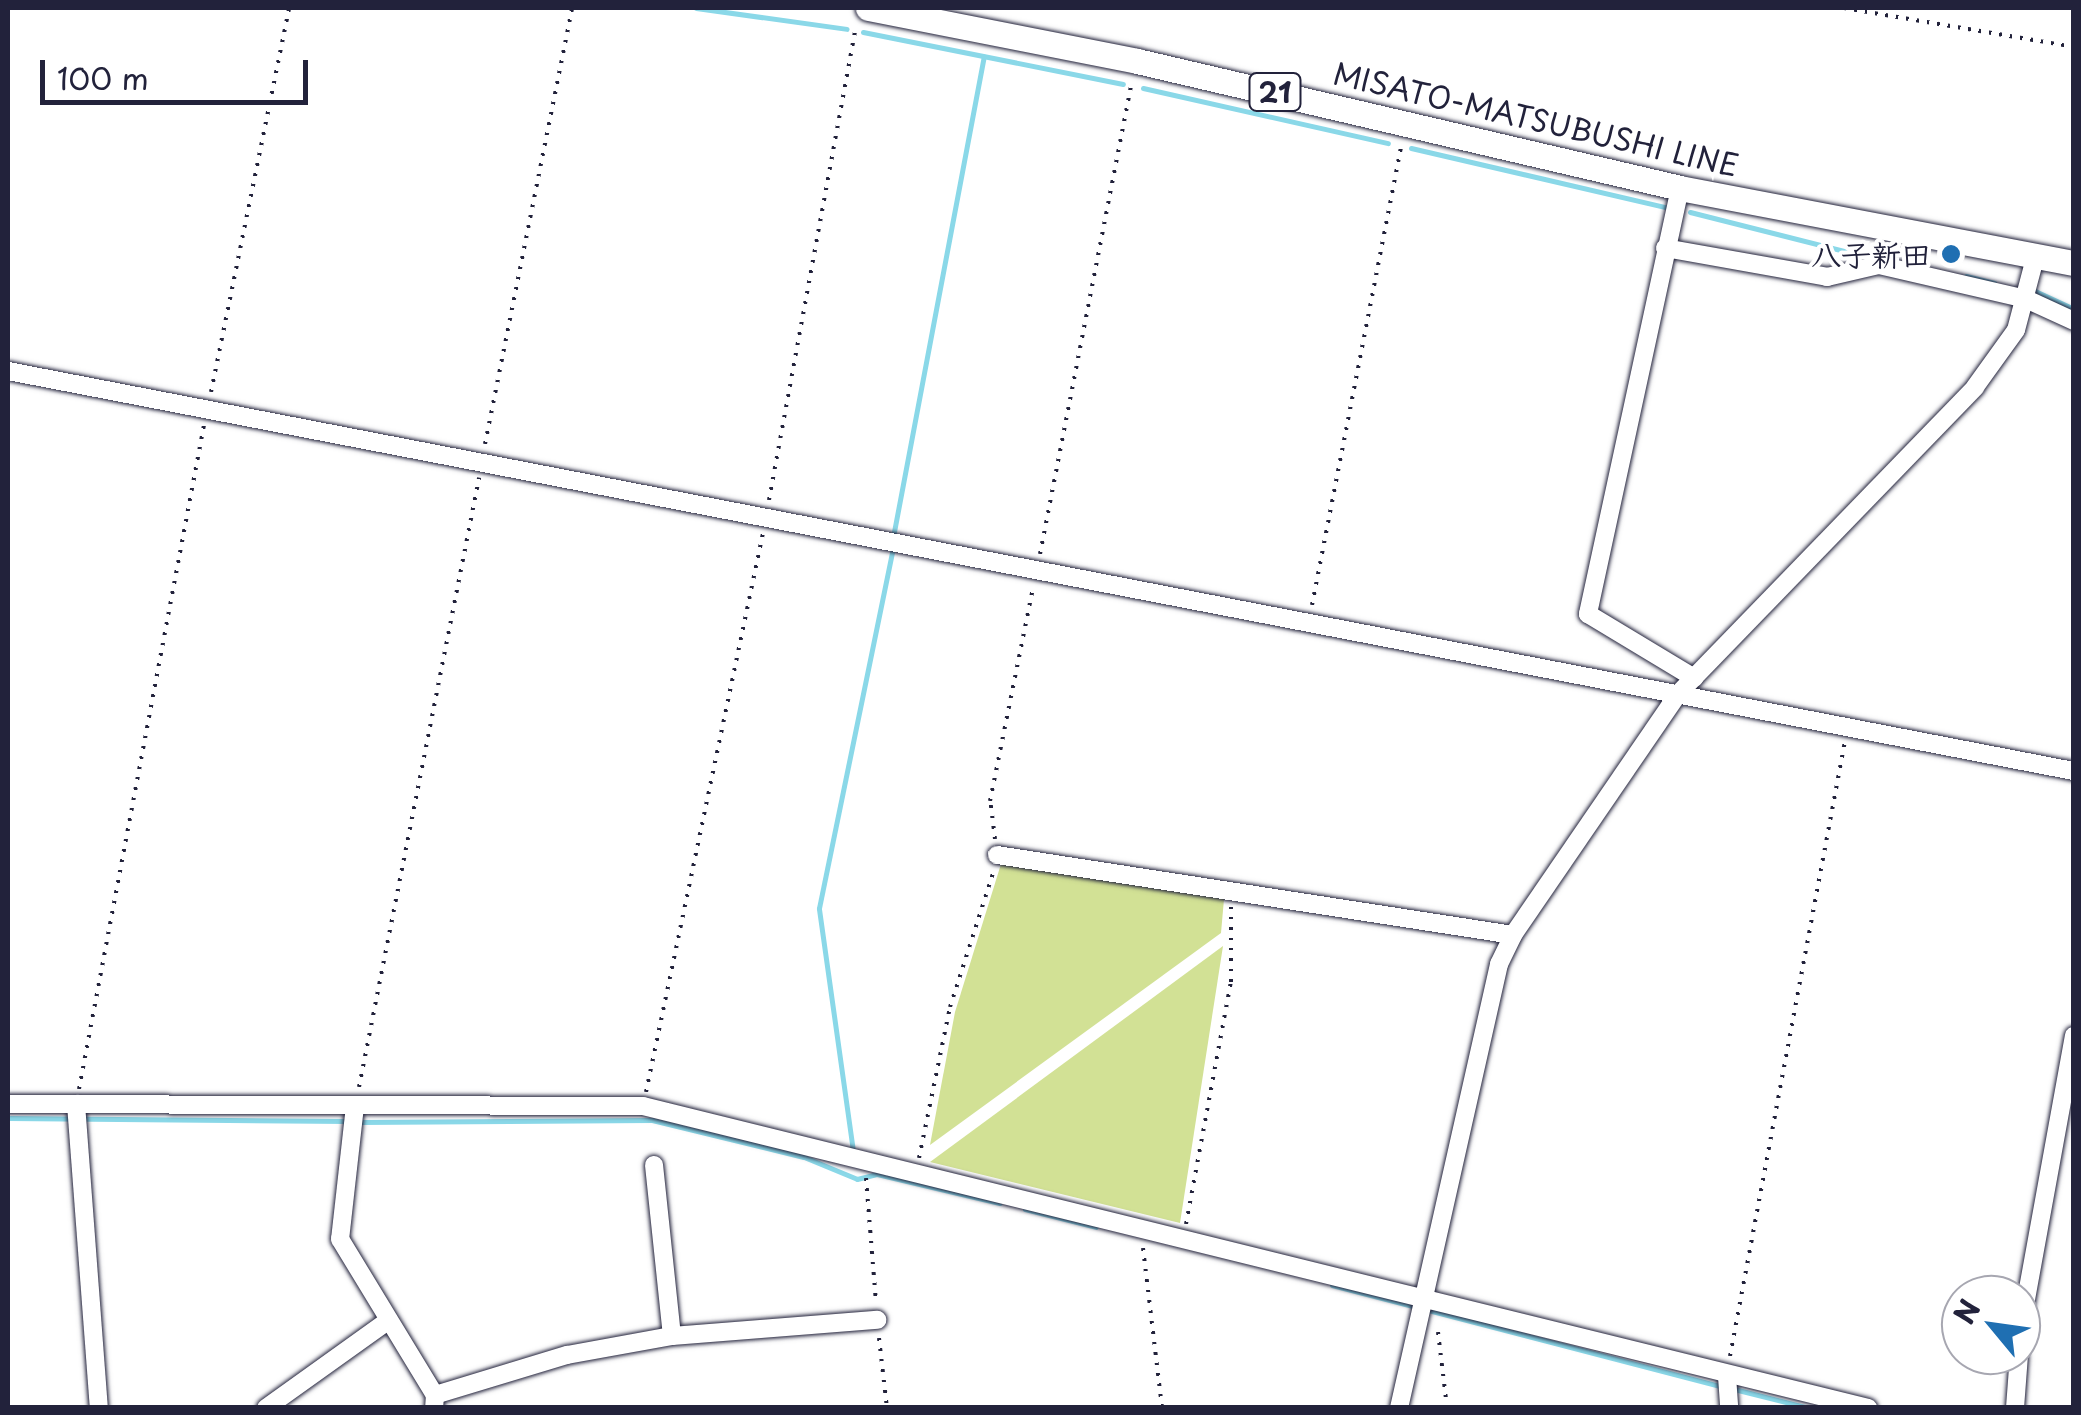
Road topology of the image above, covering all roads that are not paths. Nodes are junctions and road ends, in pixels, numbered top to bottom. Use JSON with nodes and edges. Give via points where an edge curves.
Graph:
{"nodes":[{"id":1,"x":868,"y":8,"type":"edge"},
{"id":2,"x":1680,"y":188,"type":"junction"},
{"id":3,"x":1665,"y":248,"type":"junction"},
{"id":4,"x":2034,"y":258,"type":"junction"},
{"id":5,"x":2074,"y":263,"type":"edge"},
{"id":6,"x":2026,"y":298,"type":"junction"},
{"id":7,"x":2074,"y":320,"type":"edge"},
{"id":8,"x":8,"y":372,"type":"edge"},
{"id":9,"x":1694,"y":678,"type":"junction"},
{"id":10,"x":1678,"y":694,"type":"junction"},
{"id":11,"x":2074,"y":772,"type":"edge"},
{"id":12,"x":997,"y":855,"type":"road end"},
{"id":13,"x":1513,"y":935,"type":"junction"},
{"id":14,"x":2074,"y":1036,"type":"edge"},
{"id":15,"x":8,"y":1104,"type":"edge"},
{"id":16,"x":76,"y":1104,"type":"junction"},
{"id":17,"x":355,"y":1106,"type":"junction"},
{"id":18,"x":654,"y":1165,"type":"dead end"},
{"id":19,"x":2030,"y":1275,"type":"edge"},
{"id":20,"x":1426,"y":1298,"type":"junction"},
{"id":21,"x":388,"y":1320,"type":"junction"},
{"id":22,"x":877,"y":1320,"type":"road end"},
{"id":23,"x":672,"y":1336,"type":"junction"},
{"id":24,"x":2017,"y":1375,"type":"edge"},
{"id":25,"x":1727,"y":1376,"type":"junction"},
{"id":26,"x":434,"y":1401,"type":"edge"},
{"id":27,"x":99,"y":1408,"type":"edge"},
{"id":28,"x":266,"y":1408,"type":"edge"},
{"id":29,"x":1399,"y":1408,"type":"edge"},
{"id":30,"x":1729,"y":1408,"type":"edge"},
{"id":31,"x":1868,"y":1408,"type":"edge"},
{"id":32,"x":2015,"y":1408,"type":"edge"}],
"edges":[{"from":1,"to":2,"type":"main road","name":"MISATO-MATSUBUSHI LINE","number":"21","via":[[1137,61]]},
{"from":2,"to":3,"type":"street"},
{"from":2,"to":4,"type":"main road","name":"MISATO-MATSUBUSHI LINE","number":"21"},
{"from":3,"to":6,"type":"street","via":[[1827,277],[1879,265]]},
{"from":3,"to":9,"type":"street","via":[[1588,614]]},
{"from":4,"to":5,"type":"main road","name":"MISATO-MATSUBUSHI LINE","number":"21"},
{"from":4,"to":6,"type":"street"},
{"from":6,"to":7,"type":"street"},
{"from":6,"to":9,"type":"street","via":[[2016,330],[1975,387]]},
{"from":8,"to":10,"type":"street"},
{"from":9,"to":10,"type":"street"},
{"from":10,"to":11,"type":"street"},
{"from":10,"to":13,"type":"street"},
{"from":12,"to":13,"type":"street"},
{"from":13,"to":20,"type":"street","via":[[1499,964]]},
{"from":14,"to":19,"type":"street"},
{"from":15,"to":16,"type":"street"},
{"from":16,"to":17,"type":"street"},
{"from":16,"to":27,"type":"street"},
{"from":17,"to":20,"type":"street","via":[[643,1106]]},
{"from":17,"to":21,"type":"street","via":[[340,1238]]},
{"from":18,"to":23,"type":"street"},
{"from":20,"to":25,"type":"street"},
{"from":20,"to":29,"type":"street"},
{"from":21,"to":26,"type":"street"},
{"from":21,"to":28,"type":"street"},
{"from":22,"to":23,"type":"street"},
{"from":23,"to":26,"type":"street","via":[[567,1354]]},
{"from":24,"to":32,"type":"street"},
{"from":25,"to":30,"type":"street"},
{"from":25,"to":31,"type":"street"}]}
